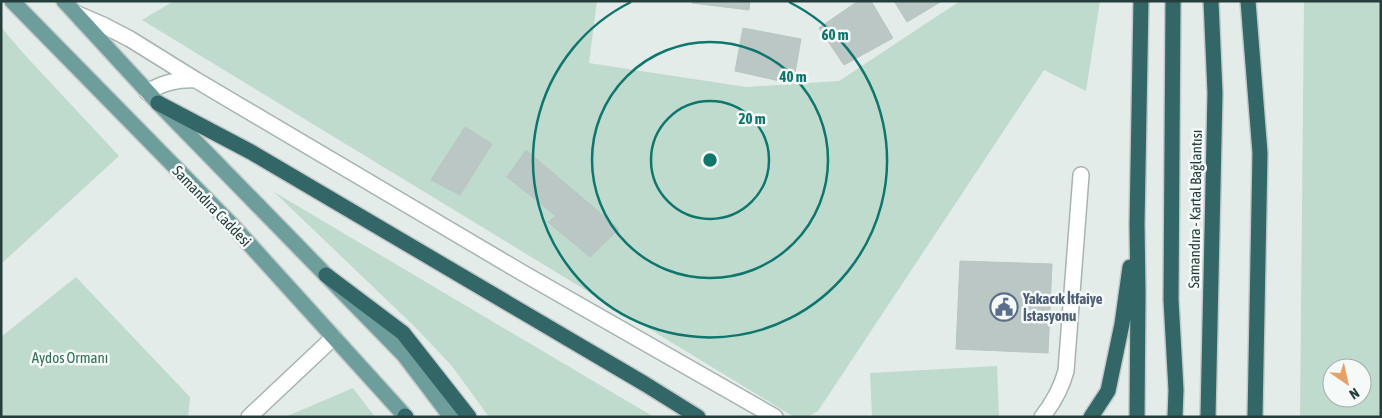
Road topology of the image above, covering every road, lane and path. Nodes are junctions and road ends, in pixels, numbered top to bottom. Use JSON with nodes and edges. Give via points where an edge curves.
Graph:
{"nodes":[{"id":1,"x":12,"y":1,"type":"edge"},
{"id":2,"x":64,"y":1,"type":"edge"},
{"id":3,"x":1141,"y":1,"type":"edge"},
{"id":4,"x":1173,"y":1,"type":"edge"},
{"id":5,"x":1211,"y":1,"type":"edge"},
{"id":6,"x":1248,"y":1,"type":"edge"},
{"id":7,"x":75,"y":12,"type":"junction"},
{"id":8,"x":196,"y":80,"type":"junction"},
{"id":9,"x":147,"y":92,"type":"junction"},
{"id":10,"x":158,"y":103,"type":"junction"},
{"id":11,"x":1081,"y":176,"type":"dead end"},
{"id":12,"x":1137,"y":224,"type":"junction"},
{"id":13,"x":326,"y":275,"type":"junction"},
{"id":14,"x":334,"y":337,"type":"junction"},
{"id":15,"x":249,"y":417,"type":"edge"},
{"id":16,"x":406,"y":417,"type":"edge"},
{"id":17,"x":450,"y":417,"type":"edge"},
{"id":18,"x":469,"y":417,"type":"edge"},
{"id":19,"x":698,"y":417,"type":"edge"},
{"id":20,"x":775,"y":417,"type":"edge"},
{"id":21,"x":1042,"y":417,"type":"edge"},
{"id":22,"x":1091,"y":417,"type":"edge"},
{"id":23,"x":1137,"y":417,"type":"edge"},
{"id":24,"x":1175,"y":417,"type":"edge"},
{"id":25,"x":1208,"y":417,"type":"edge"},
{"id":26,"x":1255,"y":417,"type":"edge"}],
"edges":[{"from":1,"to":14,"type":"main road","name":"Samandıra Caddesi","via":[[232,226]]},
{"from":2,"to":7,"type":"main road"},
{"from":3,"to":12,"type":"highway"},
{"from":4,"to":24,"type":"highway","name":"Samandıra - Kartal Bağlantısı","via":[[1171,300]]},
{"from":5,"to":25,"type":"highway","name":"Samandıra - Kartal Bağlantısı","via":[[1216,93]]},
{"from":6,"to":26,"type":"highway","via":[[1260,153]]},
{"from":7,"to":8,"type":"lane","via":[[130,39]]},
{"from":7,"to":9,"type":"main road"},
{"from":8,"to":9,"type":"lane","via":[[171,81]]},
{"from":8,"to":20,"type":"lane","via":[[512,267]]},
{"from":9,"to":10,"type":"main road"},
{"from":10,"to":13,"type":"main road"},
{"from":10,"to":19,"type":"highway","via":[[251,152]]},
{"from":11,"to":21,"type":"lane","via":[[1066,371],[1060,390]]},
{"from":12,"to":22,"type":"highway","via":[[1108,391]]},
{"from":12,"to":23,"type":"highway"},
{"from":13,"to":17,"type":"main road","via":[[404,355]]},
{"from":13,"to":18,"type":"highway","via":[[402,333]]},
{"from":14,"to":15,"type":"lane"},
{"from":14,"to":16,"type":"main road","name":"Samandıra Caddesi"}]}
